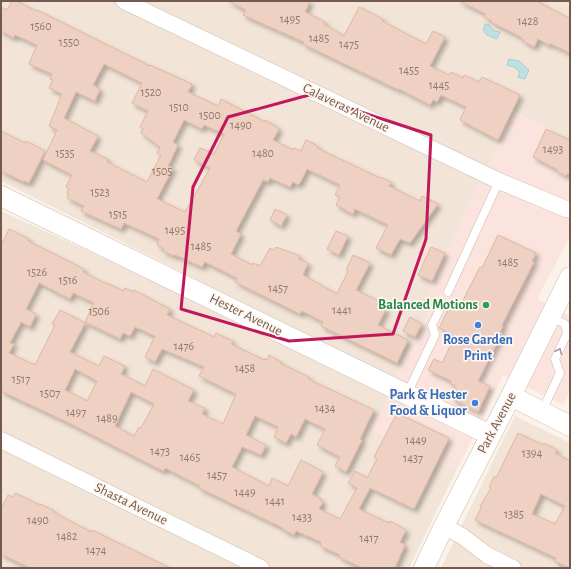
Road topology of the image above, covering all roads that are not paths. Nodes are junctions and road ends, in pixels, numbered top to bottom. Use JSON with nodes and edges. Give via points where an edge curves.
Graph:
{"nodes":[{"id":1,"x":124,"y":1,"type":"edge"},
{"id":2,"x":500,"y":181,"type":"junction"},
{"id":3,"x":1,"y":196,"type":"edge"},
{"id":4,"x":570,"y":210,"type":"edge"},
{"id":5,"x":570,"y":277,"type":"edge"},
{"id":6,"x":448,"y":292,"type":"dead end"},
{"id":7,"x":442,"y":305,"type":"dead end"},
{"id":8,"x":550,"y":318,"type":"junction"},
{"id":9,"x":407,"y":394,"type":"junction"},
{"id":10,"x":511,"y":396,"type":"junction"},
{"id":11,"x":542,"y":412,"type":"junction"},
{"id":12,"x":570,"y":426,"type":"edge"},
{"id":13,"x":490,"y":435,"type":"junction"},
{"id":14,"x":1,"y":440,"type":"edge"},
{"id":15,"x":444,"y":526,"type":"junction"},
{"id":16,"x":261,"y":568,"type":"edge"},
{"id":17,"x":424,"y":568,"type":"edge"},
{"id":18,"x":513,"y":568,"type":"edge"}],
"edges":[{"from":1,"to":2,"type":"street","name":"Calaveras Avenue"},
{"from":2,"to":4,"type":"street","name":"Calaveras Avenue"},
{"from":2,"to":6,"type":"lane"},
{"from":3,"to":9,"type":"street","name":"Hester Avenue"},
{"from":5,"to":8,"type":"street","name":"Park Avenue"},
{"from":7,"to":9,"type":"lane","via":[[432,325],[435,335]]},
{"from":8,"to":10,"type":"street","name":"Park Avenue"},
{"from":11,"to":8,"type":"lane","one_way":true,"via":[[560,373],[555,359],[567,334],[565,324]]},
{"from":9,"to":13,"type":"street","name":"Hester Avenue"},
{"from":10,"to":11,"type":"street"},
{"from":10,"to":13,"type":"street","name":"Park Avenue"},
{"from":11,"to":12,"type":"street"},
{"from":13,"to":15,"type":"street","name":"Park Avenue"},
{"from":14,"to":16,"type":"street","name":"Shasta Avenue"},
{"from":15,"to":17,"type":"street","name":"Park Avenue"},
{"from":15,"to":18,"type":"street"}]}
